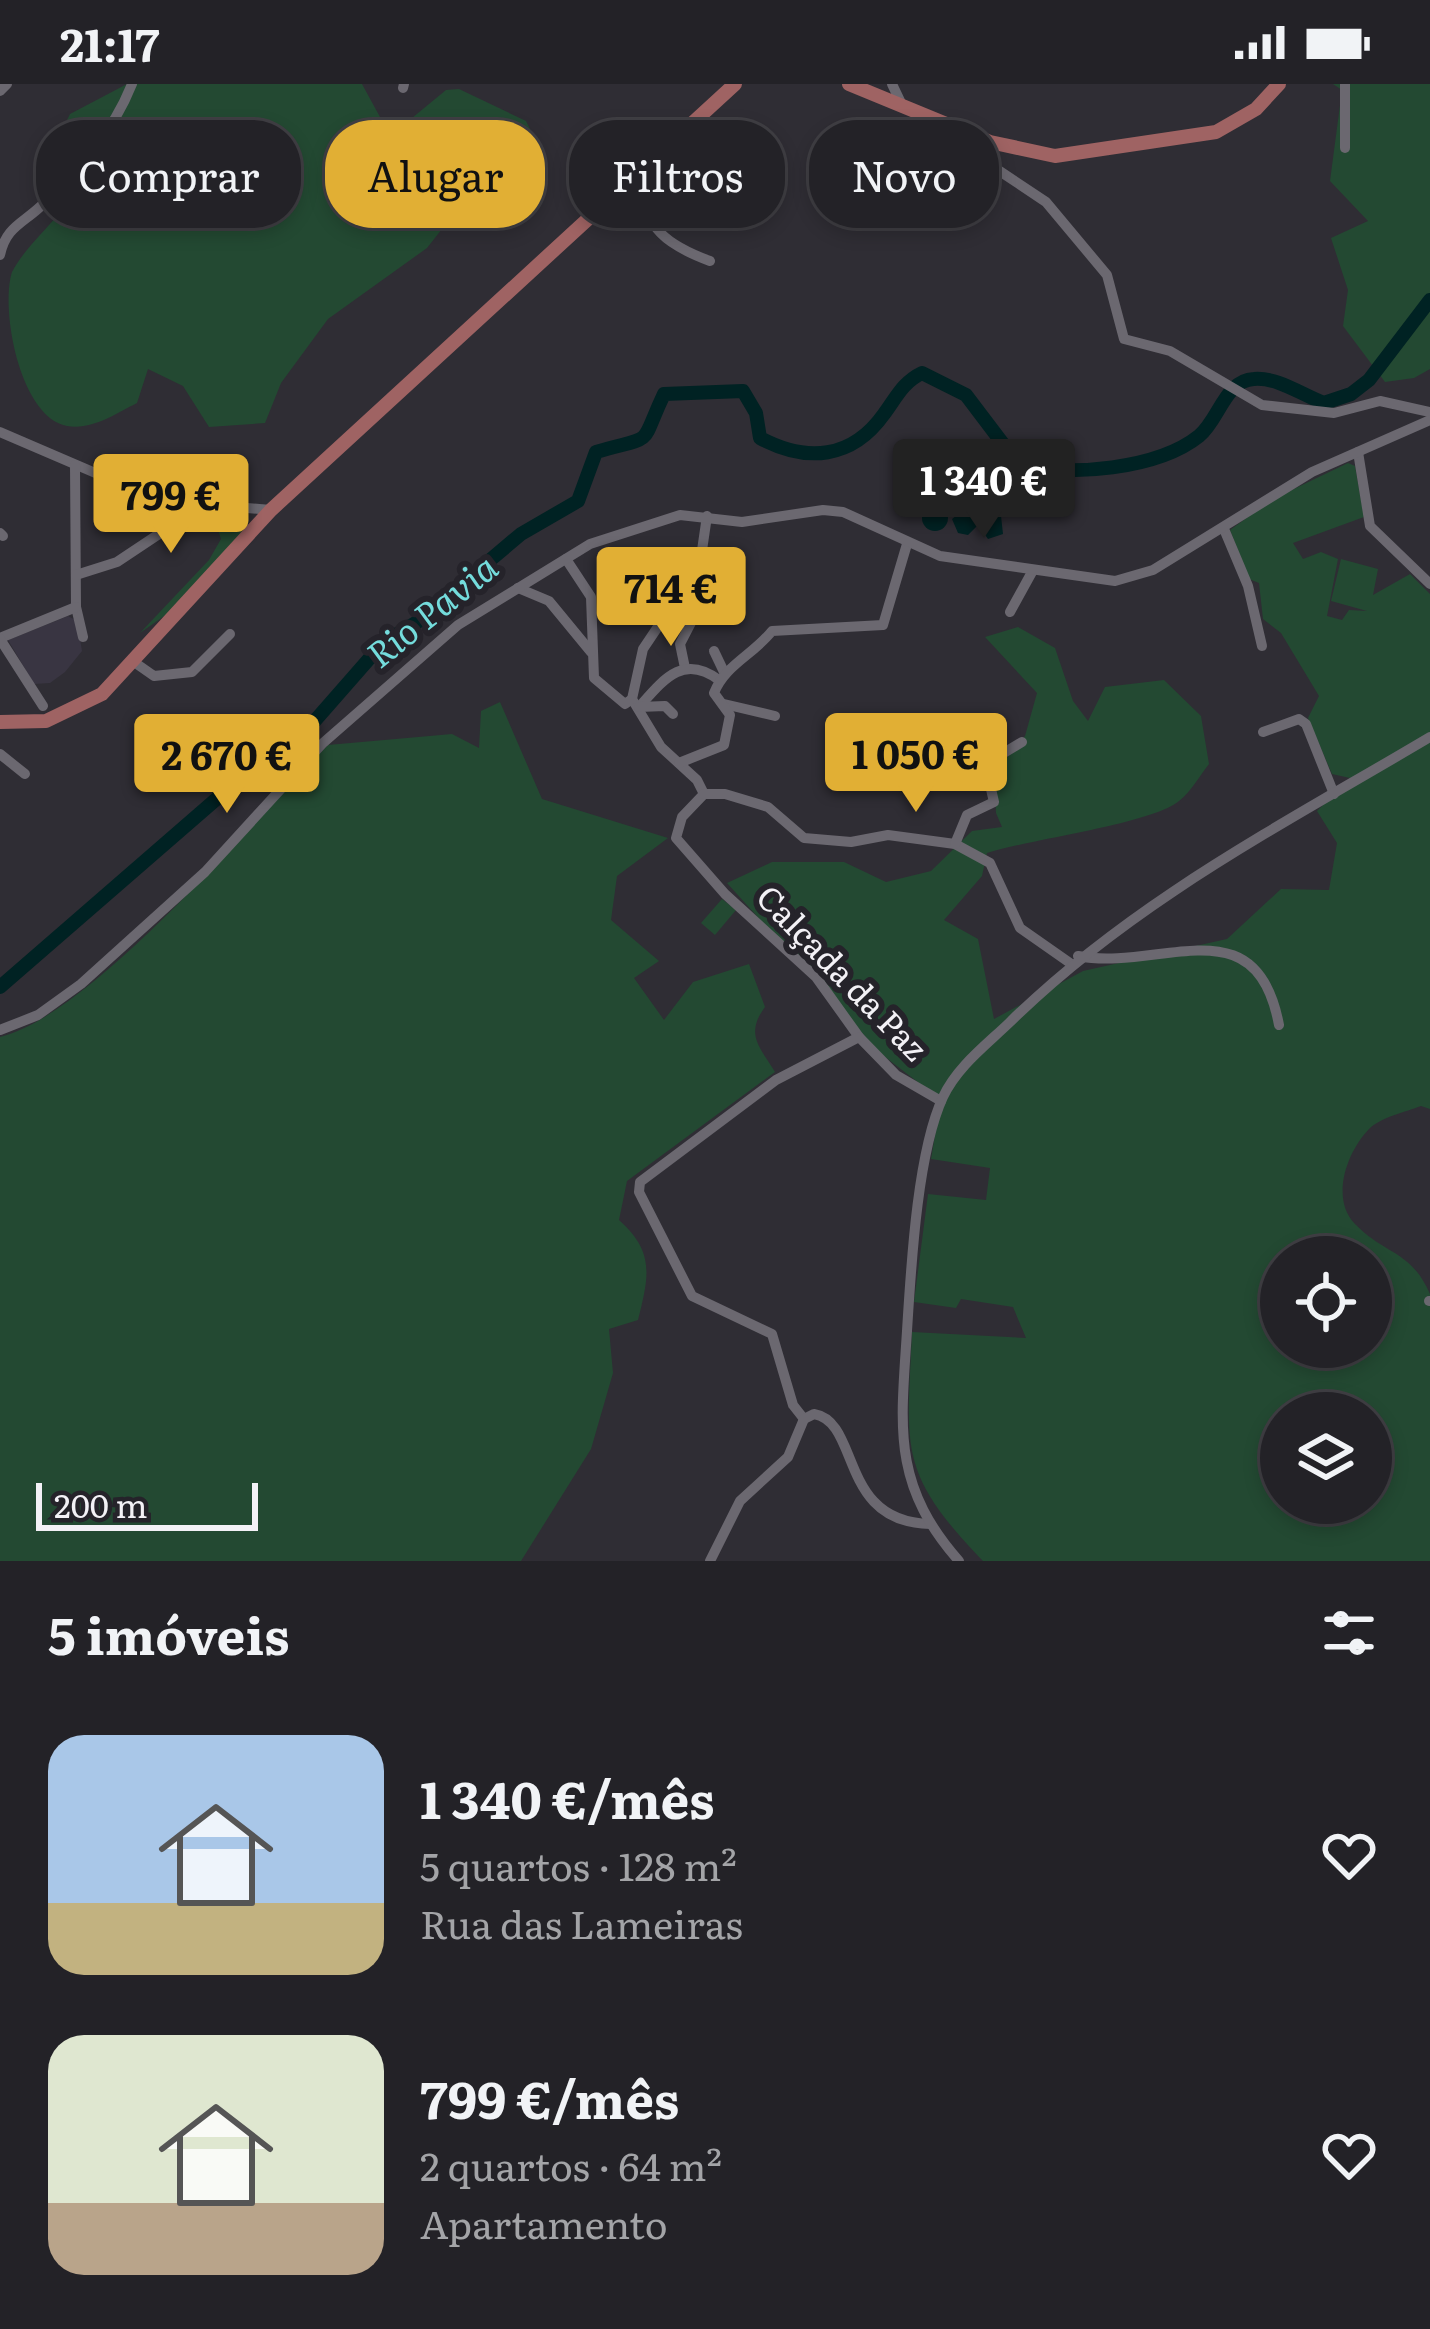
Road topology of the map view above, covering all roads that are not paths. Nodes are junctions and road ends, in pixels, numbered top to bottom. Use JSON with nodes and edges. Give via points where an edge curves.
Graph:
{"nodes":[{"id":1,"x":7,"y":84,"type":"edge"},
{"id":2,"x":132,"y":84,"type":"edge"},
{"id":3,"x":735,"y":84,"type":"edge"},
{"id":4,"x":849,"y":84,"type":"edge"},
{"id":5,"x":892,"y":84,"type":"edge"},
{"id":6,"x":1279,"y":84,"type":"edge"},
{"id":7,"x":1345,"y":84,"type":"edge"},
{"id":8,"x":0,"y":91,"type":"edge"},
{"id":9,"x":902,"y":105,"type":"junction"},
{"id":10,"x":694,"y":120,"type":"edge"},
{"id":11,"x":938,"y":120,"type":"edge"},
{"id":12,"x":1345,"y":148,"type":"dead end"},
{"id":13,"x":999,"y":152,"type":"edge"},
{"id":14,"x":999,"y":158,"type":"edge"},
{"id":15,"x":574,"y":228,"type":"edge"},
{"id":16,"x":656,"y":228,"type":"edge"},
{"id":17,"x":0,"y":255,"type":"edge"},
{"id":18,"x":710,"y":261,"type":"dead end"},
{"id":19,"x":1428,"y":418,"type":"edge"},
{"id":20,"x":0,"y":432,"type":"edge"},
{"id":21,"x":1358,"y":452,"type":"junction"},
{"id":22,"x":76,"y":465,"type":"junction"},
{"id":23,"x":169,"y":488,"type":"junction"},
{"id":24,"x":258,"y":516,"type":"junction"},
{"id":25,"x":707,"y":516,"type":"junction"},
{"id":26,"x":1224,"y":529,"type":"junction"},
{"id":27,"x":908,"y":544,"type":"junction"},
{"id":28,"x":566,"y":559,"type":"junction"},
{"id":29,"x":1032,"y":572,"type":"junction"},
{"id":30,"x":76,"y":575,"type":"junction"},
{"id":31,"x":1430,"y":584,"type":"edge"},
{"id":32,"x":518,"y":588,"type":"junction"},
{"id":33,"x":676,"y":604,"type":"junction"},
{"id":34,"x":76,"y":607,"type":"junction"},
{"id":35,"x":1010,"y":612,"type":"dead end"},
{"id":36,"x":230,"y":634,"type":"dead end"},
{"id":37,"x":83,"y":637,"type":"dead end"},
{"id":38,"x":0,"y":639,"type":"edge"},
{"id":39,"x":1262,"y":646,"type":"dead end"},
{"id":40,"x":714,"y":651,"type":"dead end"},
{"id":41,"x":591,"y":652,"type":"junction"},
{"id":42,"x":134,"y":662,"type":"junction"},
{"id":43,"x":685,"y":668,"type":"junction"},
{"id":44,"x":722,"y":676,"type":"junction"},
{"id":45,"x":635,"y":703,"type":"junction"},
{"id":46,"x":724,"y":704,"type":"junction"},
{"id":47,"x":43,"y":706,"type":"dead end"},
{"id":48,"x":673,"y":714,"type":"dead end"},
{"id":49,"x":775,"y":716,"type":"dead end"},
{"id":50,"x":0,"y":720,"type":"edge"},
{"id":51,"x":1263,"y":732,"type":"dead end"},
{"id":52,"x":1430,"y":737,"type":"edge"},
{"id":53,"x":1022,"y":742,"type":"dead end"},
{"id":54,"x":0,"y":754,"type":"edge"},
{"id":55,"x":679,"y":763,"type":"junction"},
{"id":56,"x":25,"y":774,"type":"dead end"},
{"id":57,"x":704,"y":794,"type":"junction"},
{"id":58,"x":1334,"y":794,"type":"junction"},
{"id":59,"x":955,"y":844,"type":"junction"},
{"id":60,"x":1074,"y":960,"type":"junction"},
{"id":61,"x":1280,"y":1025,"type":"dead end"},
{"id":62,"x":0,"y":1030,"type":"edge"},
{"id":63,"x":859,"y":1037,"type":"junction"},
{"id":64,"x":941,"y":1100,"type":"junction"},
{"id":65,"x":804,"y":1419,"type":"junction"},
{"id":66,"x":930,"y":1524,"type":"junction"},
{"id":67,"x":710,"y":1561,"type":"edge"},
{"id":68,"x":959,"y":1561,"type":"edge"}],
"edges":[{"from":1,"to":8,"type":"street"},
{"from":2,"to":17,"type":"street","via":[[106,136],[8,231]]},
{"from":3,"to":10,"type":"main road"},
{"from":4,"to":9,"type":"main road"},
{"from":5,"to":9,"type":"street"},
{"from":6,"to":13,"type":"main road","via":[[1240,120],[1199,137],[1085,155]]},
{"from":7,"to":12,"type":"street"},
{"from":9,"to":11,"type":"main road"},
{"from":14,"to":19,"type":"street","via":[[1107,275],[1124,339],[1170,351],[1262,405],[1310,413],[1381,401]]},
{"from":15,"to":24,"type":"main road"},
{"from":16,"to":18,"type":"street","via":[[668,244]]},
{"from":19,"to":21,"type":"street"},
{"from":20,"to":22,"type":"street"},
{"from":21,"to":26,"type":"street"},
{"from":21,"to":31,"type":"street","via":[[1370,526]]},
{"from":22,"to":23,"type":"street"},
{"from":22,"to":30,"type":"street"},
{"from":23,"to":24,"type":"street","via":[[208,493]]},
{"from":23,"to":30,"type":"street","via":[[188,514],[179,523],[116,562]]},
{"from":24,"to":42,"type":"main road"},
{"from":25,"to":27,"type":"street","via":[[742,522],[844,512]]},
{"from":25,"to":28,"type":"street","via":[[635,526]]},
{"from":25,"to":33,"type":"street","via":[[700,564]]},
{"from":26,"to":29,"type":"street","via":[[1130,578]]},
{"from":26,"to":39,"type":"street"},
{"from":27,"to":29,"type":"street"},
{"from":27,"to":44,"type":"street","via":[[883,625],[772,631]]},
{"from":28,"to":32,"type":"street"},
{"from":28,"to":41,"type":"street","via":[[591,597]]},
{"from":29,"to":35,"type":"street"},
{"from":30,"to":34,"type":"street"},
{"from":32,"to":41,"type":"street","via":[[549,601]]},
{"from":32,"to":62,"type":"street","via":[[461,623],[323,743],[205,872],[81,984],[38,1016]]},
{"from":33,"to":43,"type":"street","via":[[694,617],[680,644]]},
{"from":33,"to":45,"type":"street","via":[[643,650]]},
{"from":34,"to":37,"type":"street"},
{"from":34,"to":38,"type":"street"},
{"from":36,"to":42,"type":"street","via":[[192,672],[154,676]]},
{"from":38,"to":47,"type":"street"},
{"from":40,"to":44,"type":"street"},
{"from":41,"to":45,"type":"street","via":[[594,678],[625,704]]},
{"from":42,"to":50,"type":"main road","via":[[102,694],[58,718]]},
{"from":43,"to":44,"type":"street"},
{"from":43,"to":45,"type":"street"},
{"from":44,"to":46,"type":"street","via":[[714,693]]},
{"from":45,"to":48,"type":"street"},
{"from":45,"to":55,"type":"street"},
{"from":46,"to":49,"type":"street"},
{"from":46,"to":55,"type":"street","via":[[724,745]]},
{"from":51,"to":58,"type":"street","via":[[1299,719],[1306,724]]},
{"from":52,"to":58,"type":"street"},
{"from":53,"to":59,"type":"street","via":[[992,760],[994,802],[962,820]]},
{"from":54,"to":56,"type":"street"},
{"from":55,"to":57,"type":"street"},
{"from":57,"to":59,"type":"street","via":[[768,807],[804,838],[888,835]]},
{"from":57,"to":63,"type":"street","name":"Calçada da Paz","via":[[682,818],[681,848],[816,977]]},
{"from":58,"to":60,"type":"street","via":[[1176,886]]},
{"from":59,"to":60,"type":"street","via":[[990,863],[1020,928]]},
{"from":60,"to":61,"type":"street","via":[[1197,950],[1244,961],[1273,989]]},
{"from":60,"to":64,"type":"street","via":[[953,1077]]},
{"from":63,"to":64,"type":"street","name":"Calçada da Paz","via":[[896,1075]]},
{"from":63,"to":65,"type":"street","via":[[776,1080],[640,1181],[692,1296],[772,1334]]},
{"from":64,"to":66,"type":"street","via":[[912,1265],[901,1426],[909,1480]]},
{"from":65,"to":66,"type":"street","via":[[824,1416],[839,1430],[851,1468],[878,1507],[895,1519]]},
{"from":65,"to":67,"type":"street","via":[[788,1457],[740,1502]]},
{"from":66,"to":68,"type":"street"}]}
